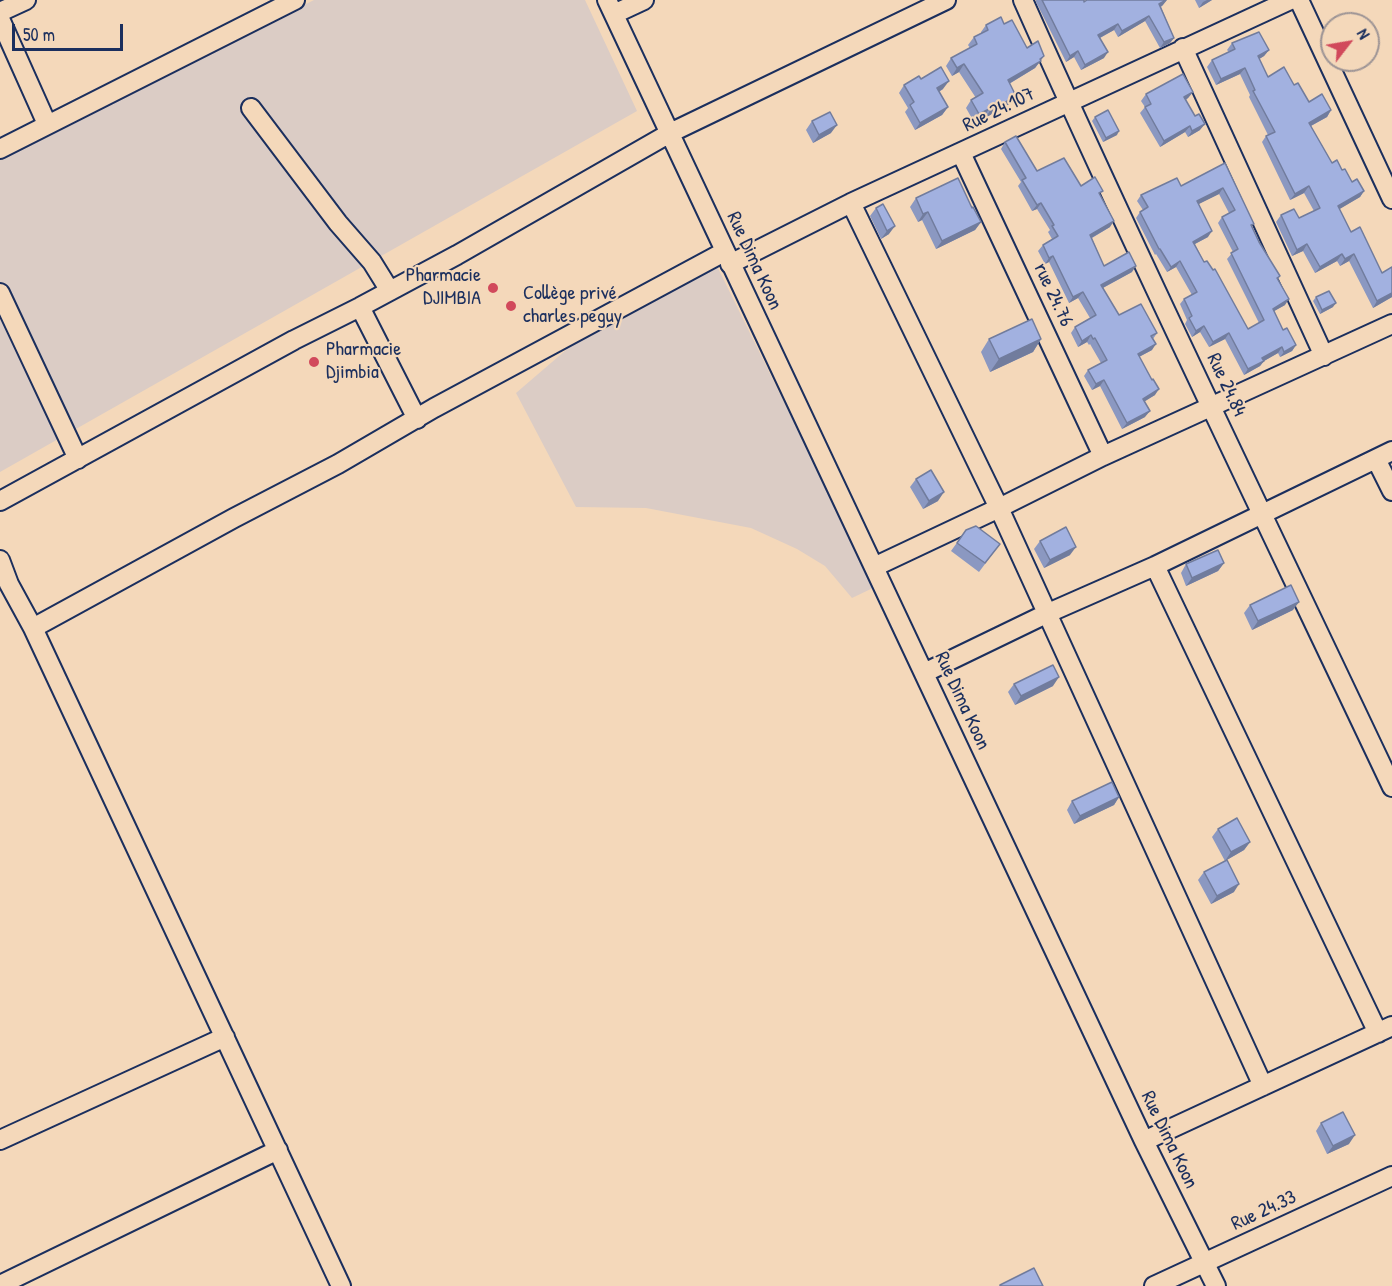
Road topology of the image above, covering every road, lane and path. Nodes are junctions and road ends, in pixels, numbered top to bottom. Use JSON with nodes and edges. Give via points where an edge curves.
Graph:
{"nodes":[{"id":1,"x":26,"y":0,"type":"edge"},
{"id":2,"x":295,"y":0,"type":"edge"},
{"id":3,"x":644,"y":0,"type":"edge"},
{"id":4,"x":946,"y":0,"type":"edge"},
{"id":5,"x":1023,"y":0,"type":"edge"},
{"id":6,"x":1290,"y":0,"type":"edge"},
{"id":7,"x":1299,"y":0,"type":"edge"},
{"id":8,"x":610,"y":7,"type":"edge"},
{"id":9,"x":0,"y":12,"type":"edge"},
{"id":10,"x":0,"y":19,"type":"edge"},
{"id":11,"x":1184,"y":48,"type":"junction"},
{"id":12,"x":1068,"y":101,"type":"junction"},
{"id":13,"x":251,"y":108,"type":"dead end"},
{"id":14,"x":47,"y":124,"type":"junction"},
{"id":15,"x":670,"y":133,"type":"junction"},
{"id":16,"x":0,"y":149,"type":"edge"},
{"id":17,"x":962,"y":153,"type":"junction"},
{"id":18,"x":1392,"y":199,"type":"edge"},
{"id":19,"x":851,"y":203,"type":"junction"},
{"id":20,"x":727,"y":258,"type":"junction"},
{"id":21,"x":390,"y":291,"type":"junction"},
{"id":22,"x":0,"y":293,"type":"edge"},
{"id":23,"x":360,"y":307,"type":"junction"},
{"id":24,"x":1392,"y":324,"type":"edge"},
{"id":25,"x":1324,"y":356,"type":"junction"},
{"id":26,"x":1211,"y":406,"type":"junction"},
{"id":27,"x":417,"y":419,"type":"junction"},
{"id":28,"x":1384,"y":455,"type":"edge"},
{"id":29,"x":1103,"y":456,"type":"junction"},
{"id":30,"x":78,"y":459,"type":"junction"},
{"id":31,"x":1392,"y":491,"type":"edge"},
{"id":32,"x":0,"y":501,"type":"edge"},
{"id":33,"x":999,"y":508,"type":"junction"},
{"id":34,"x":1261,"y":513,"type":"junction"},
{"id":35,"x":1,"y":566,"type":"edge"},
{"id":36,"x":1155,"y":566,"type":"junction"},
{"id":37,"x":874,"y":567,"type":"junction"},
{"id":38,"x":1046,"y":614,"type":"junction"},
{"id":39,"x":33,"y":628,"type":"junction"},
{"id":40,"x":924,"y":673,"type":"junction"},
{"id":41,"x":1392,"y":787,"type":"edge"},
{"id":42,"x":1385,"y":1029,"type":"edge"},
{"id":43,"x":225,"y":1037,"type":"junction"},
{"id":44,"x":1263,"y":1086,"type":"junction"},
{"id":45,"x":0,"y":1140,"type":"edge"},
{"id":46,"x":1144,"y":1141,"type":"junction"},
{"id":47,"x":278,"y":1150,"type":"junction"},
{"id":48,"x":1392,"y":1176,"type":"edge"},
{"id":49,"x":1204,"y":1263,"type":"junction"},
{"id":50,"x":0,"y":1285,"type":"edge"},
{"id":51,"x":341,"y":1286,"type":"edge"},
{"id":52,"x":1154,"y":1286,"type":"edge"},
{"id":53,"x":1216,"y":1286,"type":"edge"}],
"edges":[{"from":1,"to":9,"type":"street"},
{"from":2,"to":14,"type":"street"},
{"from":3,"to":8,"type":"street"},
{"from":4,"to":15,"type":"street"},
{"from":5,"to":12,"type":"street","name":"Rue 24.84"},
{"from":6,"to":11,"type":"street","name":"Rue 24.107"},
{"from":7,"to":18,"type":"street"},
{"from":8,"to":15,"type":"street","name":"Rue Dima Koon"},
{"from":10,"to":14,"type":"street"},
{"from":11,"to":12,"type":"street","name":"Rue 24.107"},
{"from":11,"to":25,"type":"street"},
{"from":12,"to":17,"type":"street","name":"Rue 24.107"},
{"from":12,"to":26,"type":"street","name":"Rue 24.84"},
{"from":13,"to":21,"type":"street","via":[[372,262]]},
{"from":14,"to":16,"type":"street"},
{"from":15,"to":20,"type":"street","name":"Rue Dima Koon"},
{"from":15,"to":21,"type":"street"},
{"from":17,"to":19,"type":"street","name":"Rue 24.107"},
{"from":17,"to":29,"type":"street","name":"rue 24.76"},
{"from":19,"to":20,"type":"street","name":"Rue 24.107"},
{"from":19,"to":33,"type":"street"},
{"from":20,"to":27,"type":"street","name":"Rue 24.107"},
{"from":20,"to":37,"type":"street","name":"Rue Dima Koon"},
{"from":21,"to":23,"type":"street"},
{"from":22,"to":30,"type":"street"},
{"from":23,"to":27,"type":"street"},
{"from":23,"to":30,"type":"street"},
{"from":24,"to":25,"type":"street"},
{"from":25,"to":26,"type":"street"},
{"from":26,"to":29,"type":"street"},
{"from":26,"to":34,"type":"street","name":"Rue 24.84"},
{"from":27,"to":39,"type":"street","name":"Rue 24.107"},
{"from":28,"to":31,"type":"street"},
{"from":28,"to":34,"type":"street"},
{"from":29,"to":33,"type":"street"},
{"from":30,"to":32,"type":"street"},
{"from":33,"to":37,"type":"street"},
{"from":33,"to":38,"type":"street"},
{"from":34,"to":36,"type":"street"},
{"from":34,"to":41,"type":"street","name":"Rue 24.84"},
{"from":35,"to":39,"type":"street"},
{"from":36,"to":38,"type":"street"},
{"from":36,"to":42,"type":"street"},
{"from":37,"to":40,"type":"street","name":"Rue Dima Koon"},
{"from":38,"to":40,"type":"street"},
{"from":38,"to":44,"type":"street"},
{"from":39,"to":43,"type":"street"},
{"from":40,"to":46,"type":"street","name":"Rue Dima Koon"},
{"from":42,"to":44,"type":"street"},
{"from":43,"to":45,"type":"street"},
{"from":43,"to":47,"type":"street"},
{"from":44,"to":46,"type":"street"},
{"from":46,"to":49,"type":"street","name":"Rue Dima Koon"},
{"from":47,"to":50,"type":"street"},
{"from":47,"to":51,"type":"street"},
{"from":48,"to":49,"type":"street","name":"Rue 24.33"},
{"from":49,"to":52,"type":"street","name":"Rue 24.33"},
{"from":49,"to":53,"type":"street","name":"Rue Dima Koon"}]}
